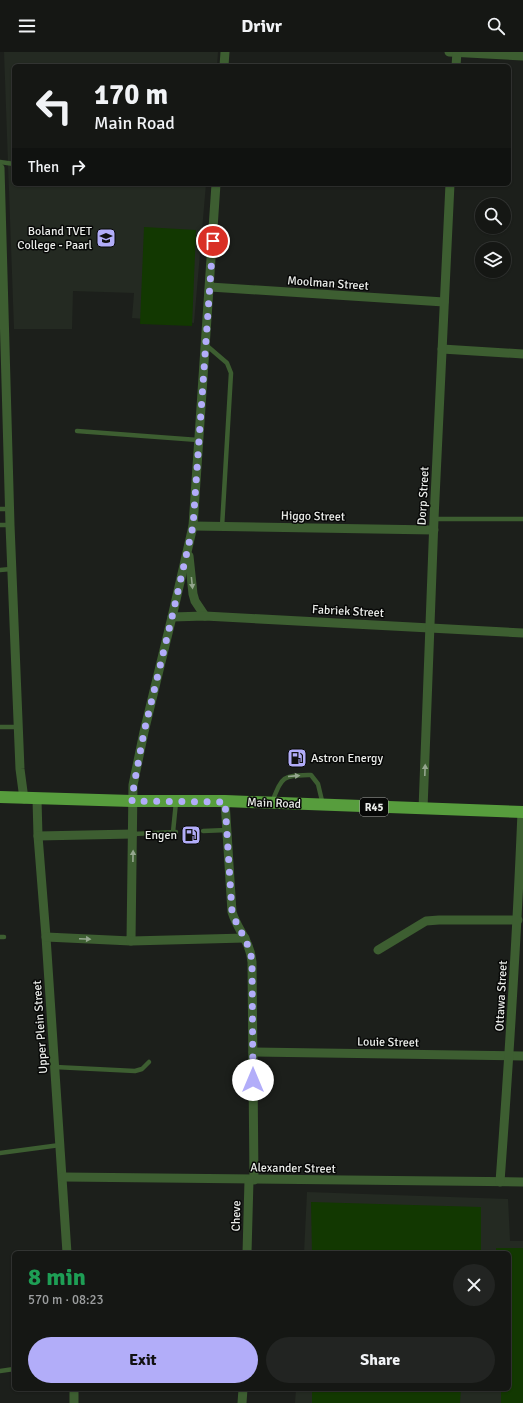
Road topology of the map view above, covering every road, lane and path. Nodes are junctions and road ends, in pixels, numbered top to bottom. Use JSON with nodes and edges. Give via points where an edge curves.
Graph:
{"nodes":[{"id":1,"x":225,"y":52,"type":"edge"},
{"id":2,"x":449,"y":52,"type":"edge"},
{"id":3,"x":457,"y":52,"type":"edge"},
{"id":4,"x":523,"y":56,"type":"edge"},
{"id":5,"x":224,"y":64,"type":"edge"},
{"id":6,"x":456,"y":64,"type":"edge"},
{"id":7,"x":0,"y":162,"type":"edge"},
{"id":8,"x":12,"y":164,"type":"edge"},
{"id":9,"x":0,"y":168,"type":"edge"},
{"id":10,"x":216,"y":186,"type":"edge"},
{"id":11,"x":450,"y":186,"type":"edge"},
{"id":12,"x":210,"y":287,"type":"junction"},
{"id":13,"x":444,"y":302,"type":"junction"},
{"id":14,"x":205,"y":345,"type":"junction"},
{"id":15,"x":442,"y":348,"type":"junction"},
{"id":16,"x":523,"y":354,"type":"edge"},
{"id":17,"x":77,"y":431,"type":"dead end"},
{"id":18,"x":198,"y":440,"type":"junction"},
{"id":19,"x":5,"y":509,"type":"edge"},
{"id":20,"x":434,"y":519,"type":"junction"},
{"id":21,"x":523,"y":519,"type":"edge"},
{"id":22,"x":0,"y":525,"type":"edge"},
{"id":23,"x":10,"y":525,"type":"junction"},
{"id":24,"x":193,"y":526,"type":"junction"},
{"id":25,"x":222,"y":527,"type":"junction"},
{"id":26,"x":434,"y":530,"type":"junction"},
{"id":27,"x":188,"y":547,"type":"junction"},
{"id":28,"x":11,"y":569,"type":"junction"},
{"id":29,"x":0,"y":570,"type":"edge"},
{"id":30,"x":205,"y":616,"type":"junction"},
{"id":31,"x":172,"y":617,"type":"junction"},
{"id":32,"x":431,"y":627,"type":"junction"},
{"id":33,"x":523,"y":633,"type":"edge"},
{"id":34,"x":0,"y":727,"type":"edge"},
{"id":35,"x":18,"y":727,"type":"junction"},
{"id":36,"x":0,"y":798,"type":"edge"},
{"id":37,"x":24,"y":799,"type":"junction"},
{"id":38,"x":37,"y":799,"type":"junction"},
{"id":39,"x":132,"y":801,"type":"junction"},
{"id":40,"x":176,"y":801,"type":"junction"},
{"id":41,"x":225,"y":802,"type":"junction"},
{"id":42,"x":272,"y":803,"type":"junction"},
{"id":43,"x":323,"y":805,"type":"junction"},
{"id":44,"x":423,"y":809,"type":"junction"},
{"id":45,"x":523,"y":812,"type":"edge"},
{"id":46,"x":227,"y":830,"type":"junction"},
{"id":47,"x":203,"y":831,"type":"dead end"},
{"id":48,"x":133,"y":834,"type":"junction"},
{"id":49,"x":38,"y":836,"type":"junction"},
{"id":50,"x":518,"y":920,"type":"junction"},
{"id":51,"x":46,"y":937,"type":"junction"},
{"id":52,"x":245,"y":938,"type":"junction"},
{"id":53,"x":131,"y":940,"type":"junction"},
{"id":54,"x":378,"y":950,"type":"dead end"},
{"id":55,"x":253,"y":1052,"type":"junction"},
{"id":56,"x":510,"y":1056,"type":"junction"},
{"id":57,"x":523,"y":1056,"type":"edge"},
{"id":58,"x":149,"y":1062,"type":"dead end"},
{"id":59,"x":55,"y":1067,"type":"junction"},
{"id":60,"x":60,"y":1145,"type":"junction"},
{"id":61,"x":0,"y":1153,"type":"edge"},
{"id":62,"x":63,"y":1177,"type":"junction"},
{"id":63,"x":251,"y":1180,"type":"junction"},
{"id":64,"x":500,"y":1182,"type":"junction"},
{"id":65,"x":523,"y":1182,"type":"edge"},
{"id":66,"x":67,"y":1251,"type":"edge"},
{"id":67,"x":247,"y":1251,"type":"edge"},
{"id":68,"x":12,"y":1369,"type":"edge"},
{"id":69,"x":0,"y":1371,"type":"edge"},
{"id":70,"x":74,"y":1391,"type":"edge"},
{"id":71,"x":243,"y":1391,"type":"edge"},
{"id":72,"x":74,"y":1403,"type":"edge"},
{"id":73,"x":242,"y":1403,"type":"edge"}],
"edges":[{"from":1,"to":5,"type":"street"},
{"from":2,"to":3,"type":"street"},
{"from":3,"to":4,"type":"street"},
{"from":3,"to":6,"type":"street"},
{"from":7,"to":8,"type":"lane"},
{"from":9,"to":19,"type":"street"},
{"from":10,"to":12,"type":"street"},
{"from":11,"to":13,"type":"street","name":"Dorp Street"},
{"from":12,"to":13,"type":"street","name":"Moolman Street"},
{"from":12,"to":14,"type":"street"},
{"from":13,"to":15,"type":"street","name":"Dorp Street"},
{"from":14,"to":18,"type":"street"},
{"from":14,"to":25,"type":"lane","via":[[227,363],[231,374]]},
{"from":15,"to":16,"type":"street"},
{"from":15,"to":20,"type":"street","name":"Dorp Street"},
{"from":17,"to":18,"type":"lane"},
{"from":18,"to":24,"type":"street"},
{"from":19,"to":23,"type":"street"},
{"from":20,"to":21,"type":"lane"},
{"from":20,"to":26,"type":"street","name":"Dorp Street"},
{"from":22,"to":23,"type":"lane"},
{"from":23,"to":28,"type":"street"},
{"from":24,"to":25,"type":"street","name":"Higgo Street"},
{"from":24,"to":27,"type":"street"},
{"from":25,"to":26,"type":"street","name":"Higgo Street"},
{"from":26,"to":32,"type":"street","name":"Dorp Street"},
{"from":27,"to":30,"type":"street","one_way":true,"via":[[193,594]]},
{"from":27,"to":31,"type":"street"},
{"from":28,"to":29,"type":"lane"},
{"from":28,"to":35,"type":"street"},
{"from":30,"to":31,"type":"street","name":"Fabriek Street"},
{"from":30,"to":32,"type":"street","name":"Fabriek Street"},
{"from":31,"to":39,"type":"street","via":[[144,732]]},
{"from":32,"to":33,"type":"street","name":"Fabriek Street"},
{"from":44,"to":32,"type":"street","name":"Dorp Street","one_way":true},
{"from":34,"to":35,"type":"lane"},
{"from":35,"to":37,"type":"street"},
{"from":36,"to":37,"type":"main road","name":"Main Road","number":"R45"},
{"from":37,"to":38,"type":"main road","name":"Main Road","number":"R45"},
{"from":38,"to":39,"type":"main road","name":"Main Road","number":"R45"},
{"from":38,"to":49,"type":"street","name":"Upper Plein Street"},
{"from":39,"to":40,"type":"main road","name":"Main Road","number":"R45"},
{"from":39,"to":48,"type":"street"},
{"from":40,"to":41,"type":"main road","name":"Main Road","number":"R45"},
{"from":40,"to":48,"type":"lane","via":[[174,832]]},
{"from":41,"to":42,"type":"main road","name":"Main Road","number":"R45"},
{"from":41,"to":46,"type":"street","name":"Cheve"},
{"from":42,"to":43,"type":"main road","name":"Main Road","number":"R45"},
{"from":42,"to":43,"type":"lane","one_way":true,"via":[[283,778],[311,775],[318,784]]},
{"from":43,"to":44,"type":"main road","name":"Main Road","number":"R45"},
{"from":44,"to":45,"type":"main road","name":"Main Road","number":"R45"},
{"from":45,"to":50,"type":"street","name":"Ottawa Street"},
{"from":46,"to":47,"type":"lane"},
{"from":46,"to":52,"type":"street","name":"Cheve","via":[[232,912]]},
{"from":48,"to":49,"type":"street"},
{"from":53,"to":48,"type":"street","one_way":true},
{"from":49,"to":51,"type":"street","name":"Upper Plein Street"},
{"from":50,"to":54,"type":"street","via":[[426,921]]},
{"from":50,"to":56,"type":"street","name":"Ottawa Street"},
{"from":51,"to":53,"type":"street","one_way":true},
{"from":51,"to":59,"type":"street","name":"Upper Plein Street"},
{"from":52,"to":53,"type":"street"},
{"from":52,"to":55,"type":"street","name":"Cheve","via":[[252,962]]},
{"from":55,"to":56,"type":"street","name":"Louie Street"},
{"from":55,"to":63,"type":"street","name":"Cheve"},
{"from":56,"to":57,"type":"street","name":"Louie Street"},
{"from":56,"to":64,"type":"street","name":"Ottawa Street"},
{"from":58,"to":59,"type":"lane","via":[[135,1072]]},
{"from":59,"to":60,"type":"street","name":"Upper Plein Street"},
{"from":60,"to":61,"type":"lane"},
{"from":60,"to":62,"type":"street","name":"Upper Plein Street"},
{"from":62,"to":63,"type":"street","name":"Alexander Street"},
{"from":62,"to":66,"type":"street","name":"Upper Plein Street"},
{"from":63,"to":64,"type":"street","name":"Alexander Street"},
{"from":63,"to":67,"type":"street","name":"Cheve"},
{"from":64,"to":65,"type":"street","name":"Alexander Street"},
{"from":68,"to":69,"type":"lane"},
{"from":70,"to":72,"type":"street"},
{"from":71,"to":73,"type":"street"}]}
